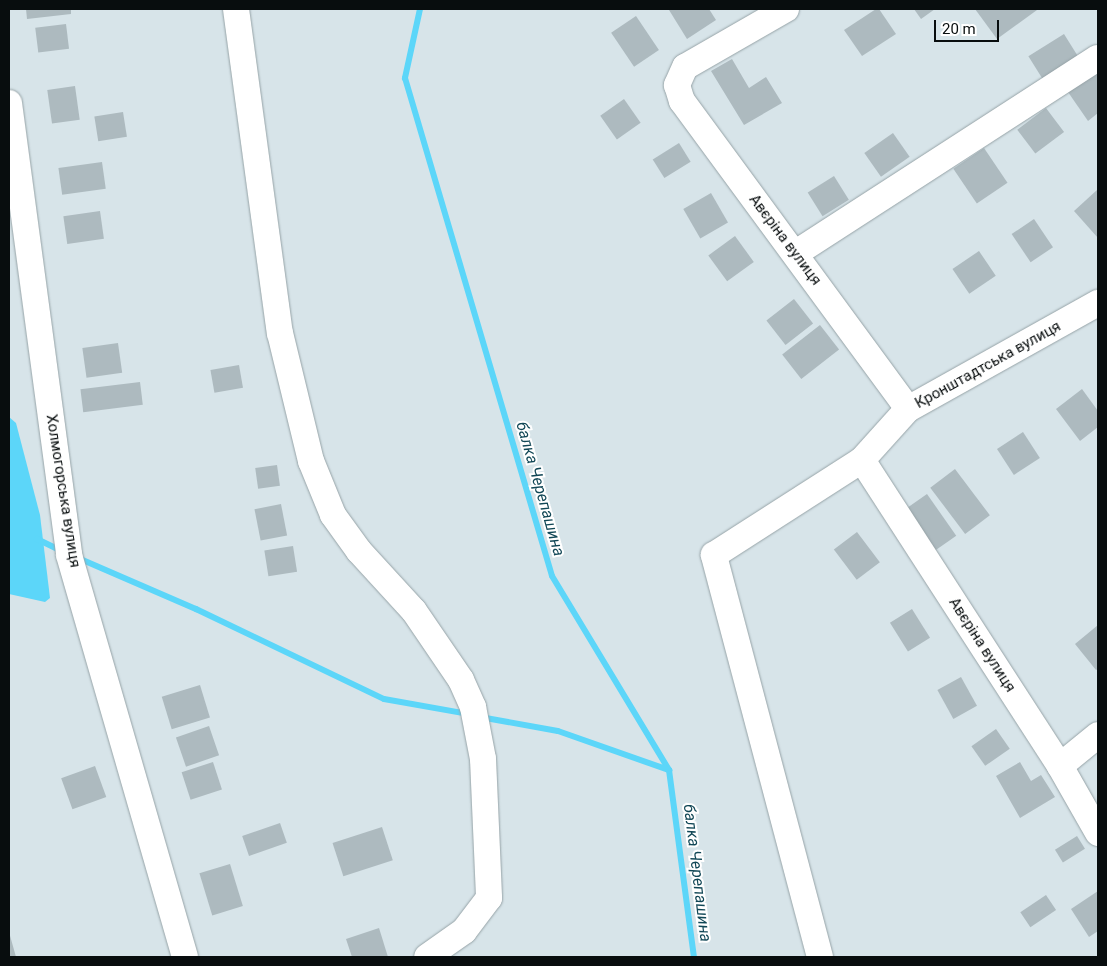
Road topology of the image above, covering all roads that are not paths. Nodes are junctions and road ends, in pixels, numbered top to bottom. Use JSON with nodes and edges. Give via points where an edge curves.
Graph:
{"nodes":[{"id":1,"x":236,"y":9,"type":"edge"},
{"id":2,"x":786,"y":9,"type":"edge"},
{"id":3,"x":1098,"y":58,"type":"edge"},
{"id":4,"x":9,"y":103,"type":"edge"},
{"id":5,"x":796,"y":254,"type":"junction"},
{"id":6,"x":1098,"y":303,"type":"edge"},
{"id":7,"x":908,"y":409,"type":"junction"},
{"id":8,"x":862,"y":460,"type":"junction"},
{"id":9,"x":1098,"y":735,"type":"edge"},
{"id":10,"x":1060,"y":766,"type":"junction"},
{"id":11,"x":1098,"y":833,"type":"edge"},
{"id":12,"x":185,"y":957,"type":"edge"},
{"id":13,"x":426,"y":957,"type":"edge"},
{"id":14,"x":820,"y":957,"type":"edge"}],
"edges":[{"from":1,"to":13,"type":"street","via":[[280,333],[311,461],[333,515],[359,551],[414,611],[461,680],[473,707],[482,759],[488,898],[464,931]]},
{"from":2,"to":5,"type":"street","name":"Авєріна вулиця","via":[[685,67],[677,85],[682,101]]},
{"from":3,"to":5,"type":"street"},
{"from":4,"to":12,"type":"street","name":"Холмогорська вулиця","via":[[69,555]]},
{"from":5,"to":7,"type":"street","name":"Авєріна вулиця"},
{"from":6,"to":7,"type":"street","name":"Кронштадтська вулиця"},
{"from":7,"to":8,"type":"street","name":"Кронштадтська вулиця"},
{"from":8,"to":10,"type":"street","name":"Авєріна вулиця"},
{"from":8,"to":14,"type":"street","name":"Кронштадтська вулиця","via":[[714,556]]},
{"from":9,"to":10,"type":"street"},
{"from":10,"to":11,"type":"street","name":"Авєріна вулиця"}]}
